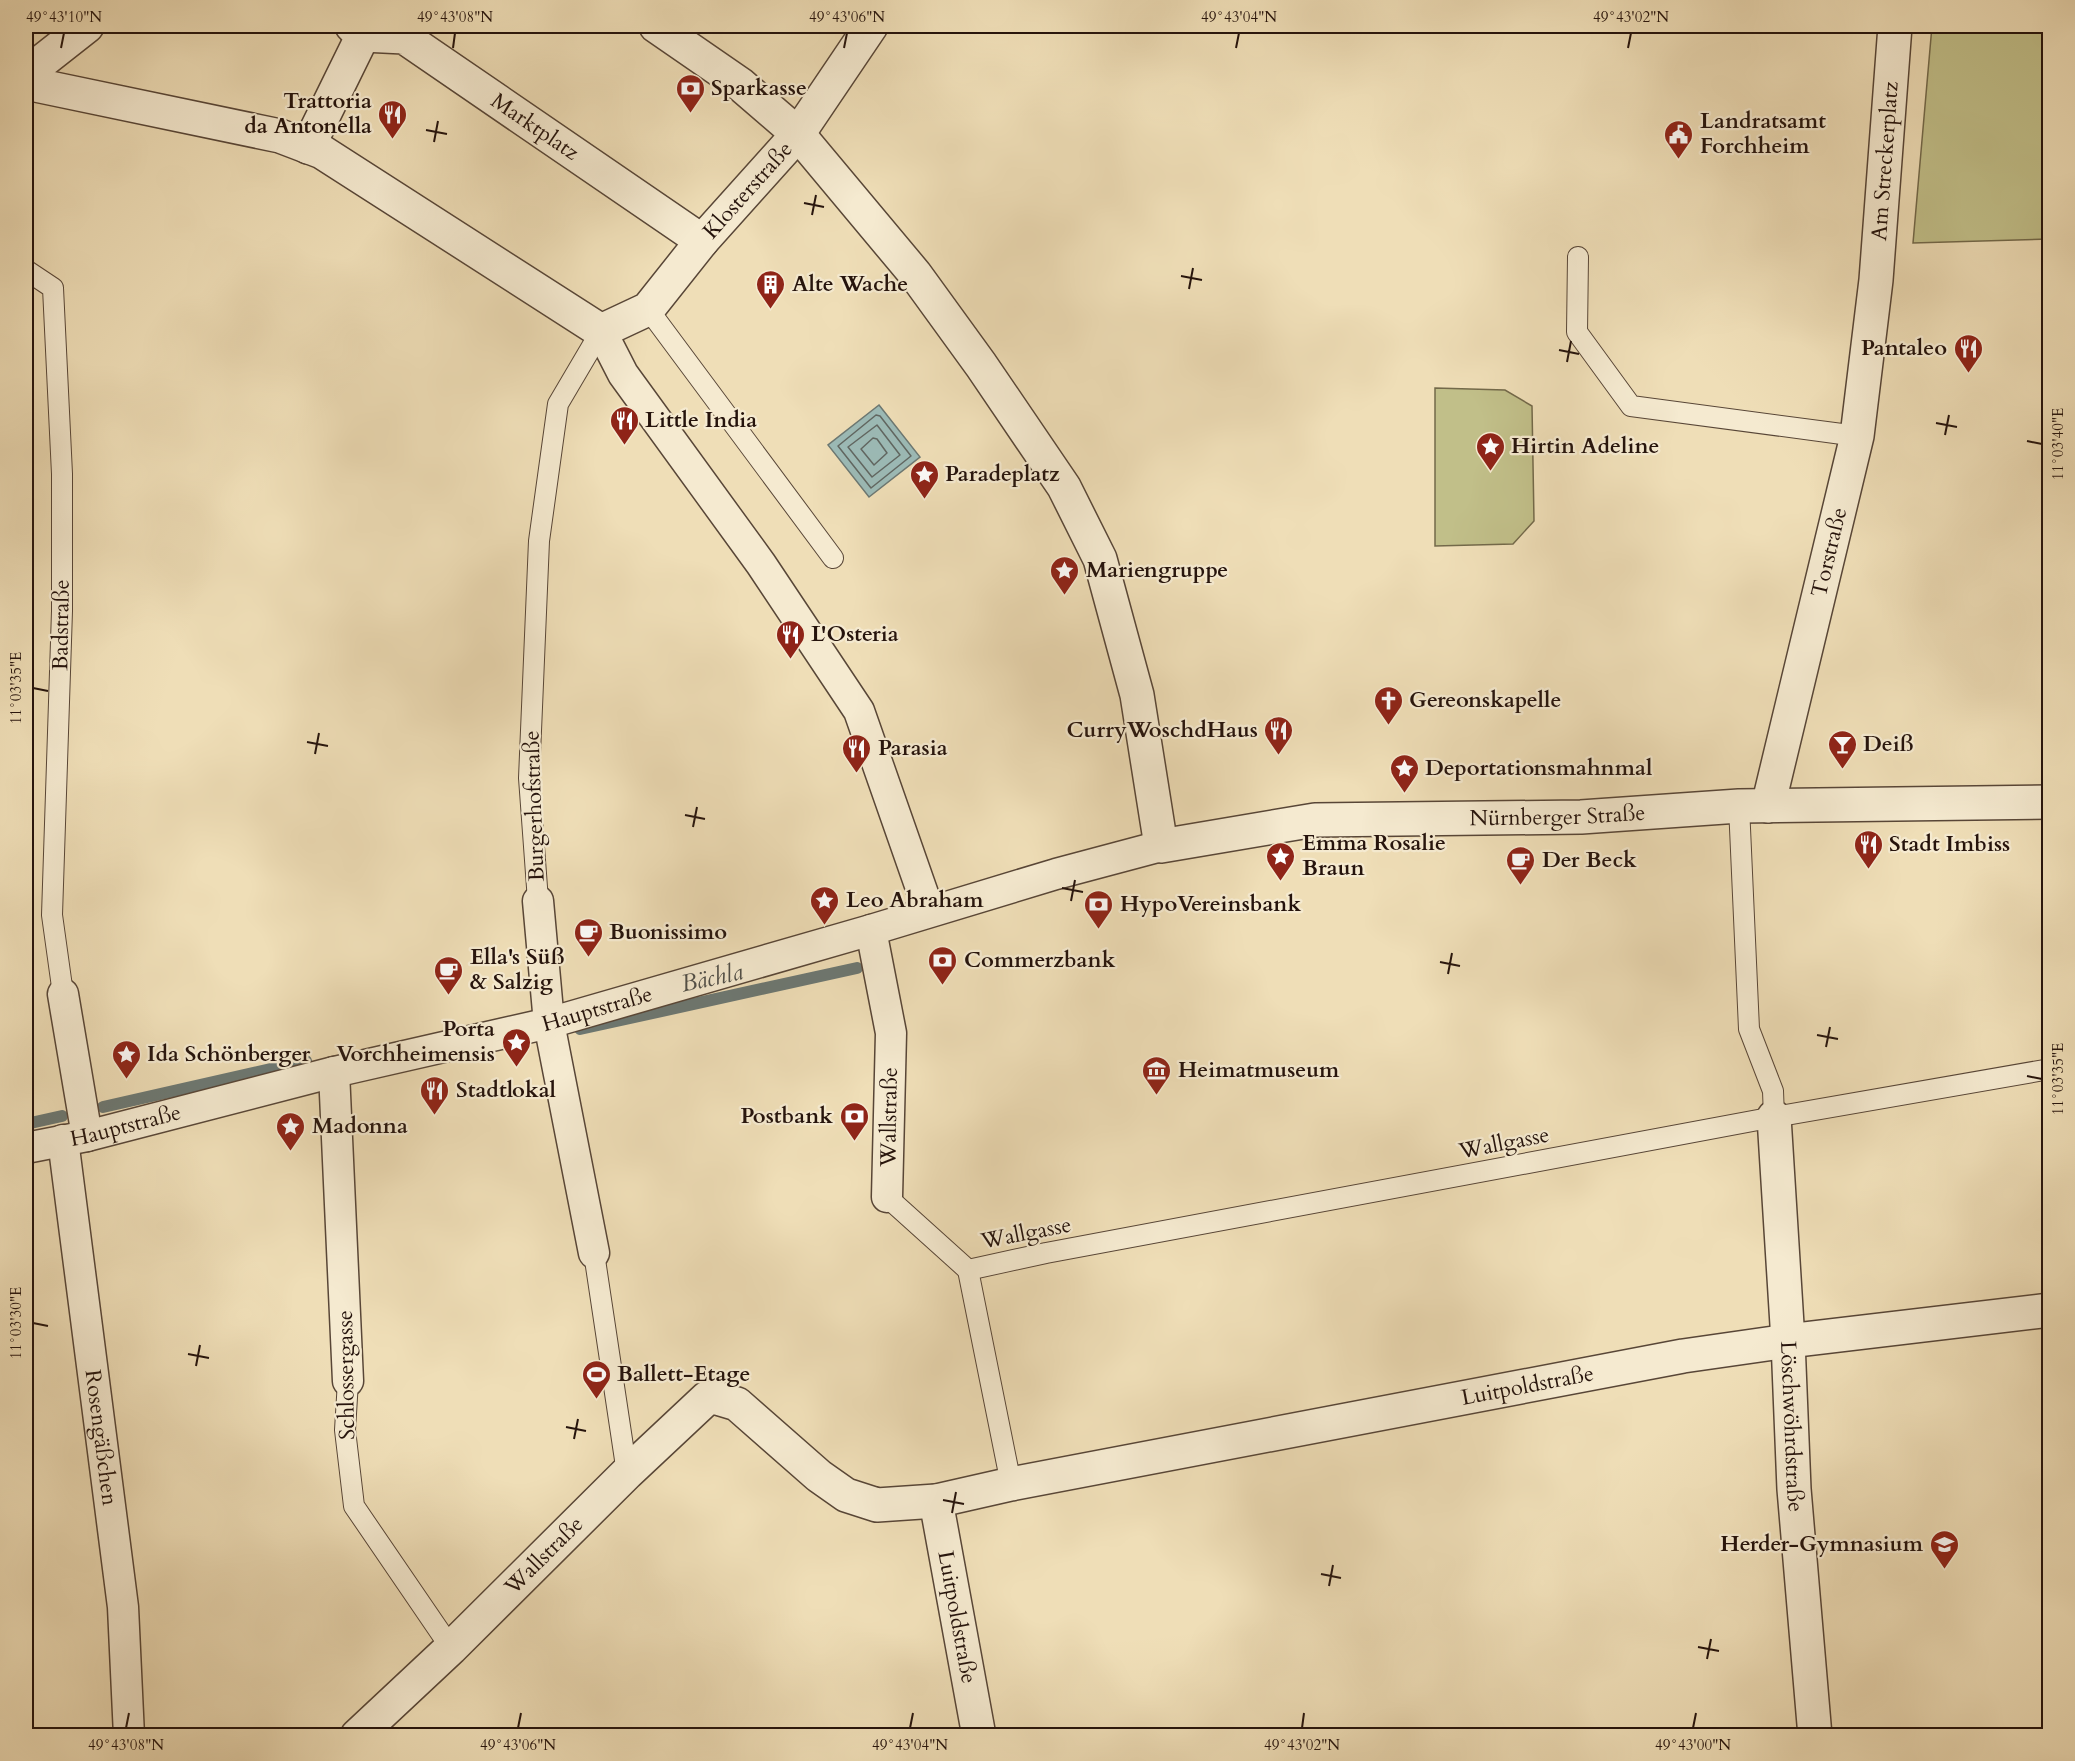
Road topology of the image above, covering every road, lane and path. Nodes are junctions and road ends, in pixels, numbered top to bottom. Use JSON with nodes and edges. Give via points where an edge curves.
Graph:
{"nodes":[{"id":1,"x":87,"y":26,"type":"edge"},
{"id":2,"x":656,"y":26,"type":"edge"},
{"id":3,"x":871,"y":26,"type":"edge"},
{"id":4,"x":1895,"y":26,"type":"edge"},
{"id":5,"x":357,"y":30,"type":"edge"},
{"id":6,"x":26,"y":74,"type":"edge"},
{"id":7,"x":26,"y":82,"type":"edge"},
{"id":8,"x":798,"y":134,"type":"junction"},
{"id":9,"x":308,"y":147,"type":"junction"},
{"id":10,"x":702,"y":241,"type":"junction"},
{"id":11,"x":1578,"y":256,"type":"dead end"},
{"id":12,"x":26,"y":270,"type":"edge"},
{"id":13,"x":1873,"y":296,"type":"joint"},
{"id":14,"x":648,"y":309,"type":"junction"},
{"id":15,"x":601,"y":331,"type":"junction"},
{"id":16,"x":1857,"y":436,"type":"junction"},
{"id":17,"x":833,"y":558,"type":"dead end"},
{"id":18,"x":2049,"y":802,"type":"edge"},
{"id":19,"x":1754,"y":806,"type":"junction"},
{"id":20,"x":1161,"y":846,"type":"junction"},
{"id":21,"x":538,"y":902,"type":"joint"},
{"id":22,"x":929,"y":911,"type":"junction"},
{"id":23,"x":871,"y":930,"type":"junction"},
{"id":24,"x":63,"y":994,"type":"joint"},
{"id":25,"x":549,"y":1023,"type":"junction"},
{"id":26,"x":2049,"y":1069,"type":"edge"},
{"id":27,"x":334,"y":1072,"type":"junction"},
{"id":28,"x":1774,"y":1117,"type":"junction"},
{"id":29,"x":75,"y":1138,"type":"junction"},
{"id":30,"x":26,"y":1148,"type":"edge"},
{"id":31,"x":886,"y":1197,"type":"joint"},
{"id":32,"x":594,"y":1253,"type":"joint"},
{"id":33,"x":968,"y":1270,"type":"junction"},
{"id":34,"x":2049,"y":1310,"type":"edge"},
{"id":35,"x":1788,"y":1341,"type":"junction"},
{"id":36,"x":348,"y":1381,"type":"joint"},
{"id":37,"x":737,"y":1404,"type":"joint"},
{"id":38,"x":627,"y":1473,"type":"junction"},
{"id":39,"x":1011,"y":1484,"type":"junction"},
{"id":40,"x":936,"y":1501,"type":"junction"},
{"id":41,"x":451,"y":1648,"type":"junction"},
{"id":42,"x":129,"y":1736,"type":"edge"},
{"id":43,"x":357,"y":1736,"type":"edge"},
{"id":44,"x":979,"y":1736,"type":"edge"},
{"id":45,"x":1815,"y":1736,"type":"edge"}],
"edges":[{"from":1,"to":6,"type":"street"},
{"from":2,"to":8,"type":"street","via":[[740,84]]},
{"from":3,"to":8,"type":"street","name":"Klosterstraße"},
{"from":4,"to":13,"type":"street","name":"Am Streckerplatz"},
{"from":5,"to":9,"type":"street","name":"Marktplatz"},
{"from":5,"to":10,"type":"street","name":"Marktplatz","via":[[404,37]]},
{"from":7,"to":9,"type":"street","via":[[280,136]]},
{"from":8,"to":10,"type":"street","name":"Klosterstraße"},
{"from":8,"to":20,"type":"street","via":[[915,274],[1064,487],[1100,559],[1137,694]]},
{"from":9,"to":15,"type":"street","via":[[322,152]]},
{"from":10,"to":14,"type":"street","name":"Klosterstraße"},
{"from":11,"to":16,"type":"lane","via":[[1577,332],[1631,406]]},
{"from":12,"to":24,"type":"lane","name":"Badstraße","via":[[53,288],[62,497],[62,611],[52,915]]},
{"from":13,"to":16,"type":"street","name":"Torstraße"},
{"from":14,"to":15,"type":"street","name":"Klosterstraße"},
{"from":14,"to":17,"type":"lane"},
{"from":15,"to":21,"type":"lane","name":"Burgerhofstraße","via":[[558,404],[539,541],[529,778]]},
{"from":15,"to":22,"type":"street","via":[[623,374],[761,564],[859,711]]},
{"from":16,"to":19,"type":"street","name":"Torstraße"},
{"from":18,"to":19,"type":"street","name":"Nürnberger Straße"},
{"from":19,"to":20,"type":"street","name":"Nürnberger Straße","via":[[1581,817],[1315,820]]},
{"from":19,"to":28,"type":"lane","via":[[1749,1029],[1773,1091]]},
{"from":20,"to":22,"type":"street","name":"Hauptstraße"},
{"from":21,"to":25,"type":"street","name":"Burgerhofstraße"},
{"from":22,"to":23,"type":"street","name":"Hauptstraße"},
{"from":23,"to":25,"type":"street","name":"Hauptstraße"},
{"from":23,"to":31,"type":"street","name":"Wallstraße","via":[[891,1034]]},
{"from":24,"to":29,"type":"street","name":"Badstraße"},
{"from":25,"to":27,"type":"street","name":"Hauptstraße"},
{"from":25,"to":32,"type":"street","name":"Burgerhofstraße"},
{"from":26,"to":28,"type":"lane","name":"Wallgasse"},
{"from":27,"to":29,"type":"street","name":"Hauptstraße"},
{"from":27,"to":36,"type":"street","name":"Schlossergasse"},
{"from":28,"to":33,"type":"lane","name":"Wallgasse"},
{"from":28,"to":35,"type":"street","name":"Löschwöhrdstraße"},
{"from":29,"to":30,"type":"street","name":"Hauptstraße"},
{"from":29,"to":42,"type":"street","name":"Rosengäßchen","via":[[123,1607]]},
{"from":31,"to":33,"type":"lane","name":"Wallstraße"},
{"from":32,"to":38,"type":"lane"},
{"from":33,"to":39,"type":"lane"},
{"from":34,"to":35,"type":"street","name":"Luitpoldstraße"},
{"from":35,"to":39,"type":"street","name":"Luitpoldstraße","via":[[1683,1356]]},
{"from":35,"to":45,"type":"street","name":"Löschwöhrdstraße","via":[[1794,1489]]},
{"from":36,"to":41,"type":"lane","name":"Schlossergasse","via":[[345,1430],[354,1506]]},
{"from":37,"to":38,"type":"street","name":"Wallstraße","via":[[707,1398]]},
{"from":37,"to":40,"type":"street","name":"Luitpoldstraße","via":[[819,1476],[846,1494],[877,1504]]},
{"from":38,"to":41,"type":"street","name":"Wallstraße"},
{"from":39,"to":40,"type":"street","name":"Luitpoldstraße"},
{"from":40,"to":44,"type":"street","name":"Luitpoldstraße"},
{"from":41,"to":43,"type":"street","name":"Wallstraße"}]}
